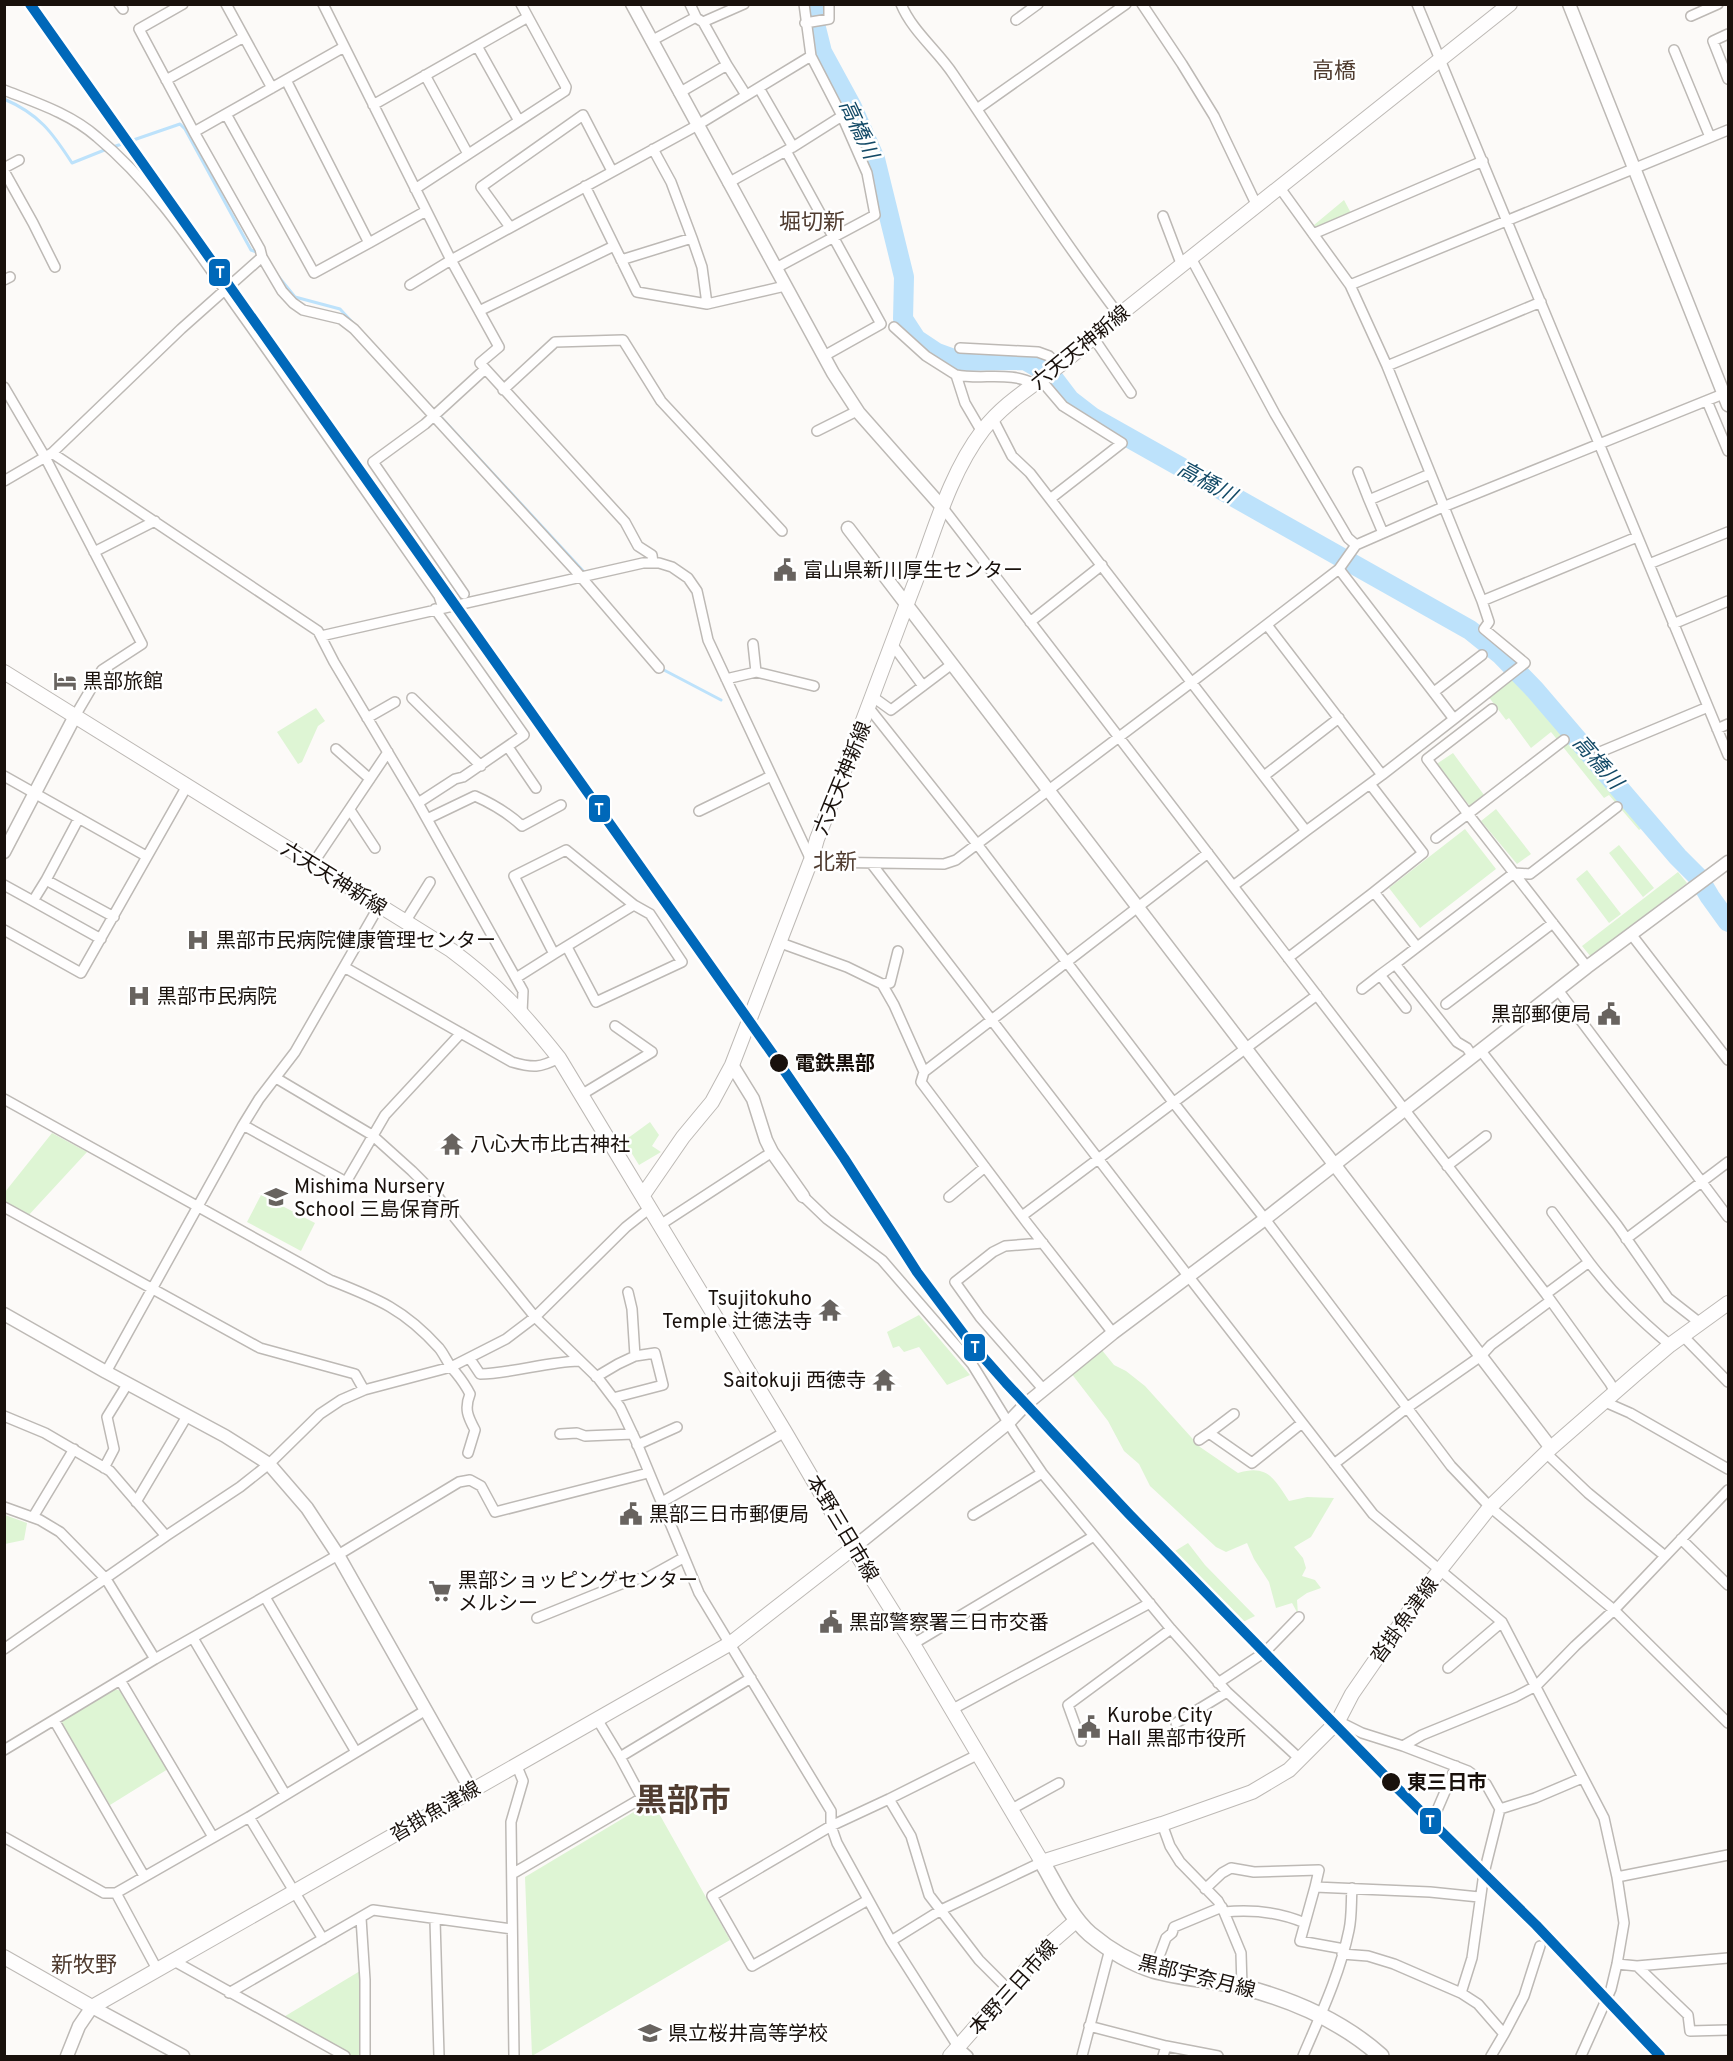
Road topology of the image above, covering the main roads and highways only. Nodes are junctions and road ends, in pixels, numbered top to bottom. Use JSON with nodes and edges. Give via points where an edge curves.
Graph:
{"nodes":[{"id":1,"x":1510,"y":4,"type":"edge"},
{"id":2,"x":4,"y":672,"type":"edge"},
{"id":3,"x":643,"y":1195,"type":"junction"},
{"id":4,"x":1728,"y":1303,"type":"edge"},
{"id":5,"x":853,"y":1548,"type":"junction"},
{"id":6,"x":1041,"y":1862,"type":"junction"},
{"id":7,"x":1077,"y":1920,"type":"junction"},
{"id":8,"x":4,"y":1957,"type":"edge"},
{"id":9,"x":959,"y":2054,"type":"edge"},
{"id":10,"x":1382,"y":2056,"type":"edge"}],
"edges":[{"from":1,"to":3,"type":"main road","name":"六天天神新線","via":[[1007,404],[982,432],[965,458],[943,508],[732,1065],[711,1102]]},
{"from":2,"to":3,"type":"main road","name":"六天天神新線","via":[[479,971],[522,1013],[559,1058]]},
{"from":3,"to":5,"type":"main road","name":"本野三日市線"},
{"from":4,"to":6,"type":"main road","name":"沓掛魚津線","via":[[1615,1392],[1490,1508],[1440,1569],[1352,1694],[1338,1721],[1279,1778],[1252,1792],[1162,1824]]},
{"from":5,"to":6,"type":"main road","name":"本野三日市線"},
{"from":5,"to":8,"type":"main road","name":"沓掛魚津線","via":[[731,1643],[92,2007]]},
{"from":6,"to":7,"type":"main road","name":"黒部宇奈月線"},
{"from":7,"to":9,"type":"main road","name":"本野三日市線","via":[[1047,1946]]},
{"from":7,"to":10,"type":"main road","name":"黒部宇奈月線","via":[[1110,1949],[1154,1970],[1283,1999],[1320,2016]]}]}
